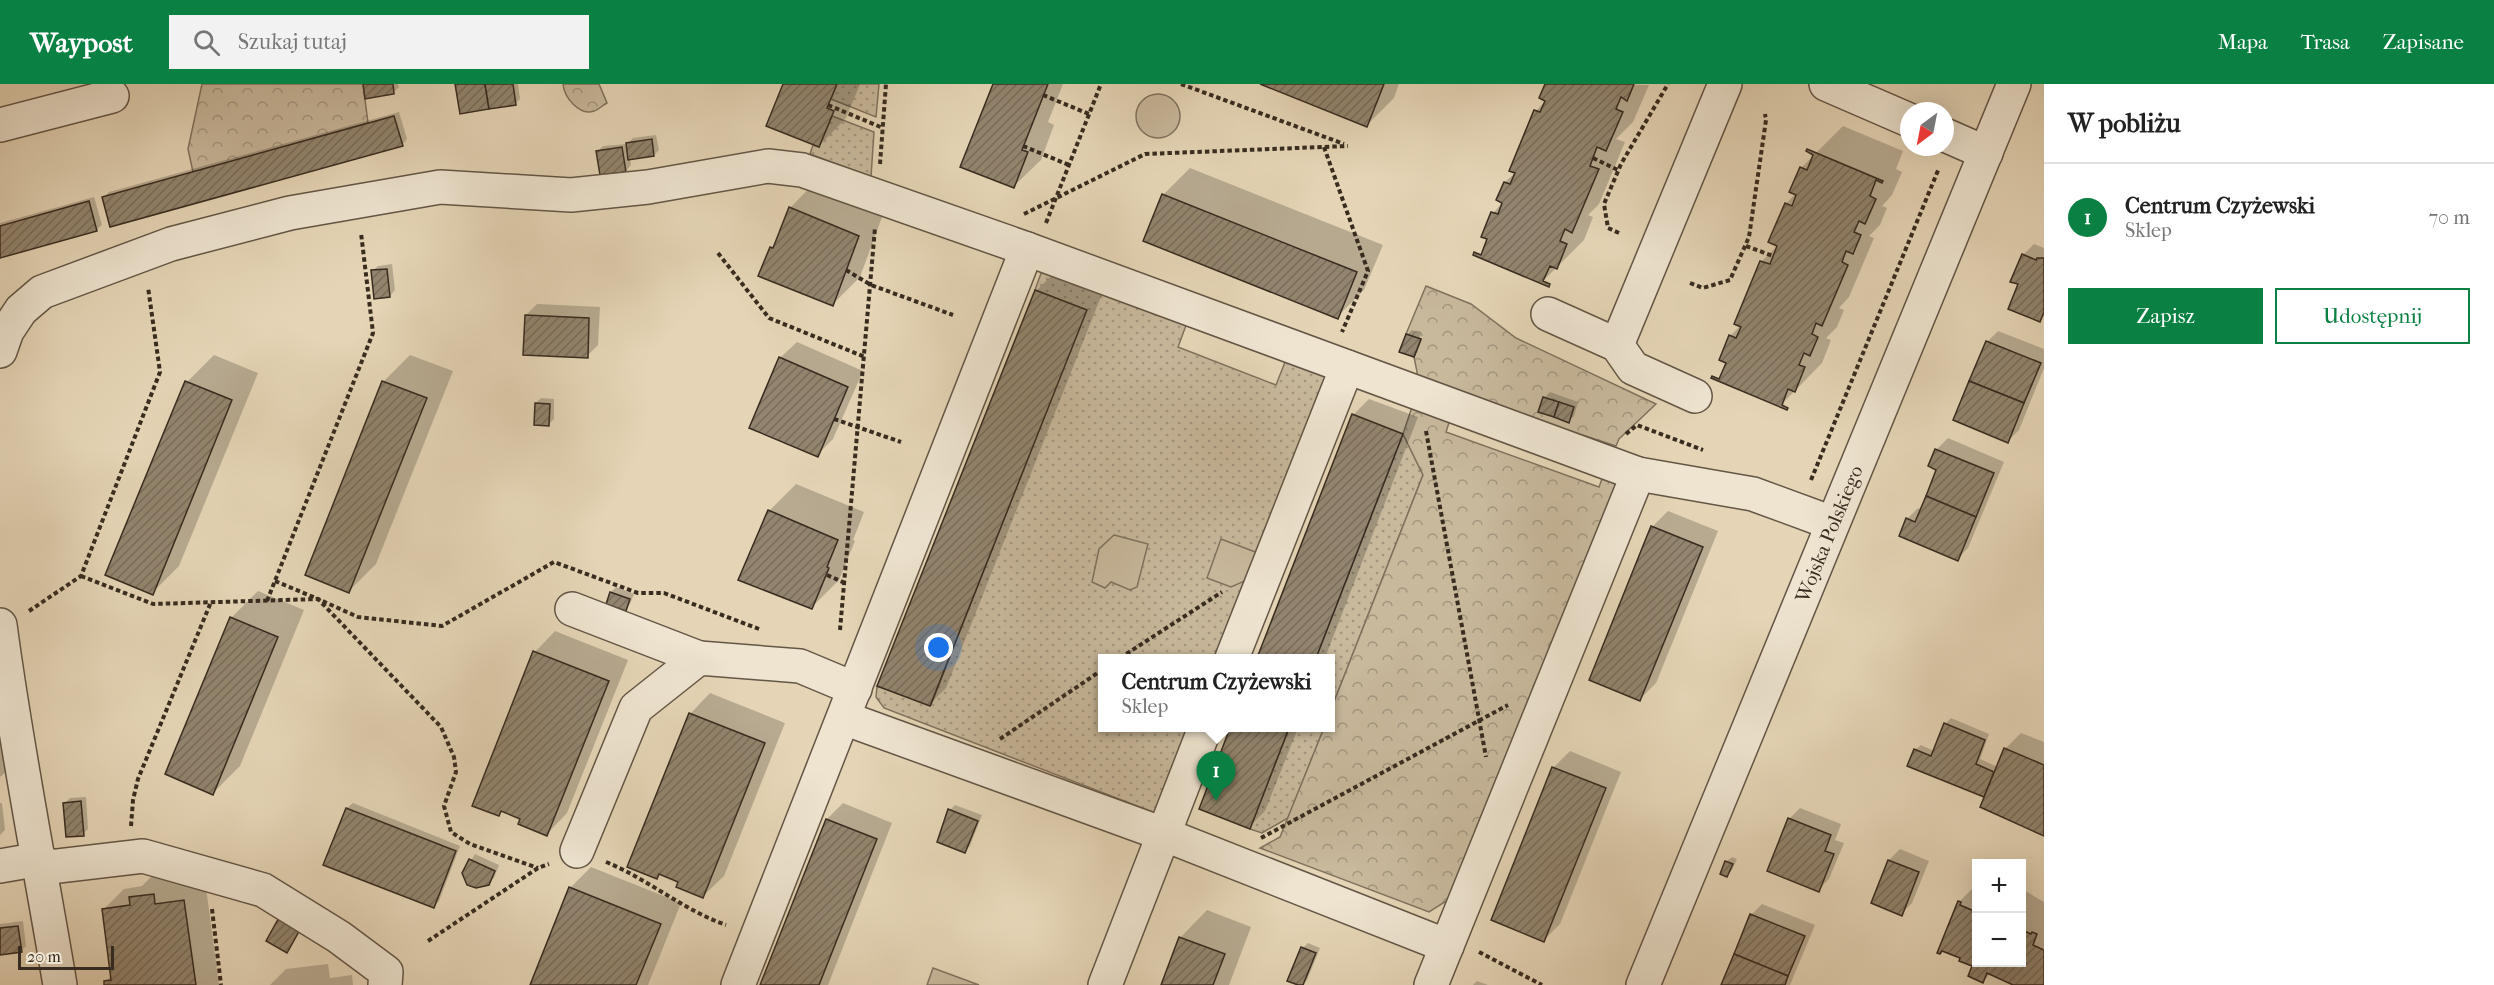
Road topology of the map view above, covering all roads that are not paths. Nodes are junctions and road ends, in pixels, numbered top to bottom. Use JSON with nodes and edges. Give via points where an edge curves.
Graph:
{"nodes":[{"id":1,"x":1725,"y":84,"type":"edge"},
{"id":2,"x":1826,"y":84,"type":"edge"},
{"id":3,"x":2014,"y":84,"type":"edge"},
{"id":4,"x":112,"y":96,"type":"dead end"},
{"id":5,"x":1900,"y":116,"type":"edge"},
{"id":6,"x":0,"y":125,"type":"edge"},
{"id":7,"x":1954,"y":139,"type":"edge"},
{"id":8,"x":1986,"y":153,"type":"junction"},
{"id":9,"x":1035,"y":240,"type":"junction"},
{"id":10,"x":1548,"y":314,"type":"dead end"},
{"id":11,"x":1617,"y":345,"type":"junction"},
{"id":12,"x":0,"y":351,"type":"edge"},
{"id":13,"x":1348,"y":367,"type":"junction"},
{"id":14,"x":1695,"y":396,"type":"dead end"},
{"id":15,"x":1638,"y":474,"type":"junction"},
{"id":16,"x":1832,"y":523,"type":"junction"},
{"id":17,"x":572,"y":609,"type":"dead end"},
{"id":18,"x":0,"y":625,"type":"edge"},
{"id":19,"x":1,"y":630,"type":"edge"},
{"id":20,"x":1234,"y":654,"type":"edge"},
{"id":21,"x":699,"y":658,"type":"junction"},
{"id":22,"x":849,"y":704,"type":"junction"},
{"id":23,"x":6,"y":723,"type":"edge"},
{"id":24,"x":1203,"y":732,"type":"edge"},
{"id":25,"x":1163,"y":834,"type":"junction"},
{"id":26,"x":577,"y":851,"type":"road end"},
{"id":27,"x":40,"y":863,"type":"junction"},
{"id":28,"x":0,"y":866,"type":"edge"},
{"id":29,"x":1449,"y":942,"type":"junction"},
{"id":30,"x":60,"y":985,"type":"edge"},
{"id":31,"x":385,"y":985,"type":"edge"},
{"id":32,"x":738,"y":985,"type":"edge"},
{"id":33,"x":1106,"y":985,"type":"edge"},
{"id":34,"x":1431,"y":985,"type":"edge"},
{"id":35,"x":1643,"y":985,"type":"edge"}],
"edges":[{"from":1,"to":11,"type":"street"},
{"from":2,"to":5,"type":"street"},
{"from":3,"to":8,"type":"street","name":"Wojska Polskiego"},
{"from":4,"to":6,"type":"street"},
{"from":7,"to":8,"type":"street"},
{"from":8,"to":16,"type":"street","name":"Wojska Polskiego"},
{"from":9,"to":12,"type":"street","via":[[878,198],[802,170],[768,166],[648,187],[571,195],[440,187],[291,213],[171,244],[42,292],[21,310]]},
{"from":9,"to":13,"type":"street"},
{"from":9,"to":22,"type":"street"},
{"from":10,"to":11,"type":"street"},
{"from":11,"to":14,"type":"street","via":[[1633,368]]},
{"from":13,"to":15,"type":"street"},
{"from":13,"to":20,"type":"street"},
{"from":15,"to":16,"type":"street","via":[[1753,494]]},
{"from":15,"to":29,"type":"street"},
{"from":16,"to":35,"type":"street","name":"Wojska Polskiego"},
{"from":17,"to":21,"type":"street"},
{"from":18,"to":19,"type":"street"},
{"from":19,"to":23,"type":"street"},
{"from":21,"to":22,"type":"street","via":[[800,666]]},
{"from":21,"to":26,"type":"street","via":[[636,708]]},
{"from":22,"to":25,"type":"street"},
{"from":22,"to":32,"type":"street"},
{"from":23,"to":27,"type":"street"},
{"from":24,"to":25,"type":"street"},
{"from":25,"to":29,"type":"street"},
{"from":25,"to":33,"type":"street"},
{"from":27,"to":28,"type":"street"},
{"from":27,"to":30,"type":"street"},
{"from":27,"to":31,"type":"street","via":[[143,856],[263,890],[339,937],[386,972]]},
{"from":29,"to":34,"type":"street"}]}
